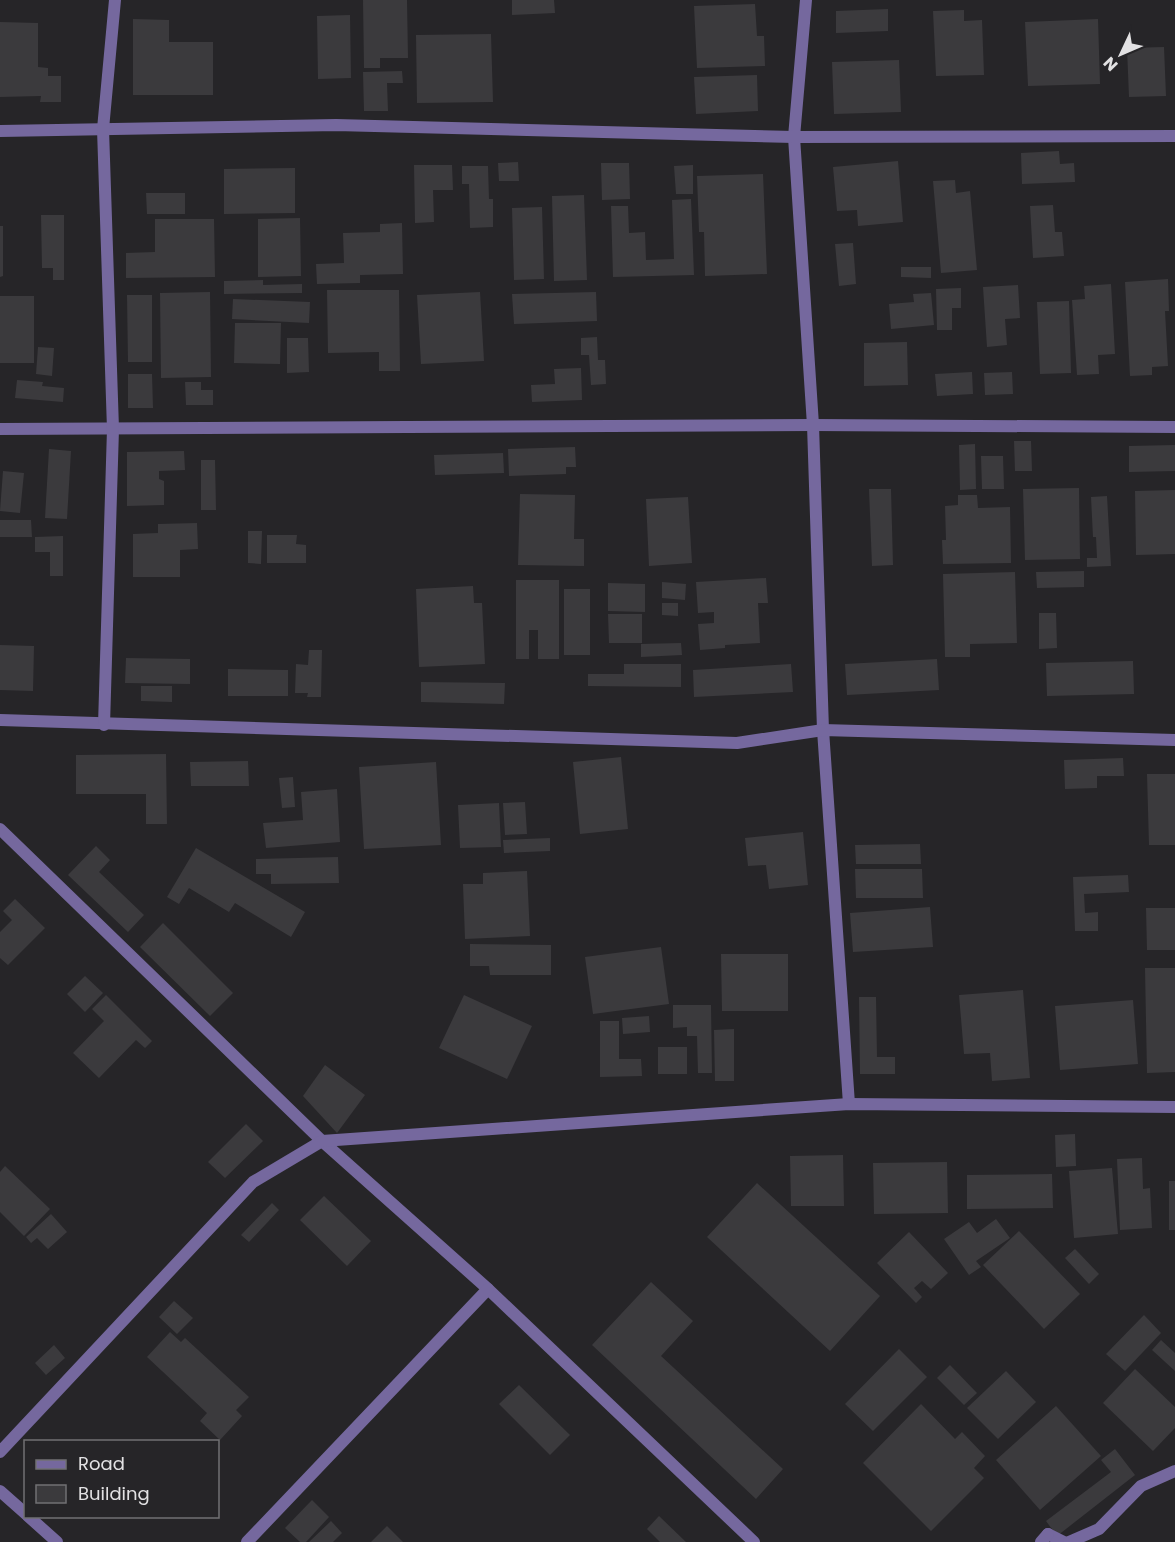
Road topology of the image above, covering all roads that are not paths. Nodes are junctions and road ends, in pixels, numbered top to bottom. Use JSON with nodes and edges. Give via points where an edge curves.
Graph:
{"nodes":[{"id":1,"x":116,"y":0,"type":"edge"},
{"id":2,"x":806,"y":0,"type":"edge"},
{"id":3,"x":104,"y":129,"type":"junction"},
{"id":4,"x":0,"y":131,"type":"edge"},
{"id":5,"x":1175,"y":136,"type":"edge"},
{"id":6,"x":794,"y":137,"type":"junction"},
{"id":7,"x":813,"y":425,"type":"junction"},
{"id":8,"x":1175,"y":427,"type":"edge"},
{"id":9,"x":0,"y":429,"type":"edge"},
{"id":10,"x":113,"y":429,"type":"junction"},
{"id":11,"x":0,"y":720,"type":"edge"},
{"id":12,"x":104,"y":725,"type":"junction"},
{"id":13,"x":823,"y":730,"type":"junction"},
{"id":14,"x":1175,"y":740,"type":"edge"},
{"id":15,"x":0,"y":829,"type":"edge"},
{"id":16,"x":849,"y":1104,"type":"junction"},
{"id":17,"x":1175,"y":1107,"type":"edge"},
{"id":18,"x":322,"y":1141,"type":"junction"},
{"id":19,"x":488,"y":1289,"type":"junction"},
{"id":20,"x":0,"y":1452,"type":"edge"},
{"id":21,"x":1175,"y":1471,"type":"edge"},
{"id":22,"x":0,"y":1491,"type":"edge"},
{"id":23,"x":24,"y":1512,"type":"edge"},
{"id":24,"x":30,"y":1518,"type":"edge"},
{"id":25,"x":1045,"y":1538,"type":"edge"},
{"id":26,"x":57,"y":1542,"type":"edge"},
{"id":27,"x":247,"y":1542,"type":"edge"},
{"id":28,"x":754,"y":1542,"type":"edge"},
{"id":29,"x":1066,"y":1542,"type":"edge"}],
"edges":[{"from":1,"to":3,"type":"street"},
{"from":2,"to":6,"type":"street"},
{"from":3,"to":4,"type":"street"},
{"from":3,"to":6,"type":"street","via":[[336,125]]},
{"from":3,"to":10,"type":"street"},
{"from":5,"to":6,"type":"street"},
{"from":6,"to":7,"type":"street"},
{"from":7,"to":8,"type":"street"},
{"from":7,"to":10,"type":"street"},
{"from":7,"to":13,"type":"street"},
{"from":9,"to":10,"type":"street"},
{"from":10,"to":12,"type":"street"},
{"from":11,"to":12,"type":"street"},
{"from":12,"to":13,"type":"street","via":[[737,743]]},
{"from":13,"to":14,"type":"street"},
{"from":13,"to":16,"type":"street"},
{"from":15,"to":18,"type":"street"},
{"from":16,"to":17,"type":"street"},
{"from":16,"to":18,"type":"street"},
{"from":18,"to":19,"type":"street"},
{"from":18,"to":20,"type":"street","via":[[253,1182]]},
{"from":19,"to":27,"type":"street"},
{"from":19,"to":28,"type":"street"},
{"from":21,"to":29,"type":"street","via":[[1142,1486],[1099,1529]]},
{"from":22,"to":23,"type":"street"},
{"from":24,"to":26,"type":"street"},
{"from":25,"to":29,"type":"street"}]}
